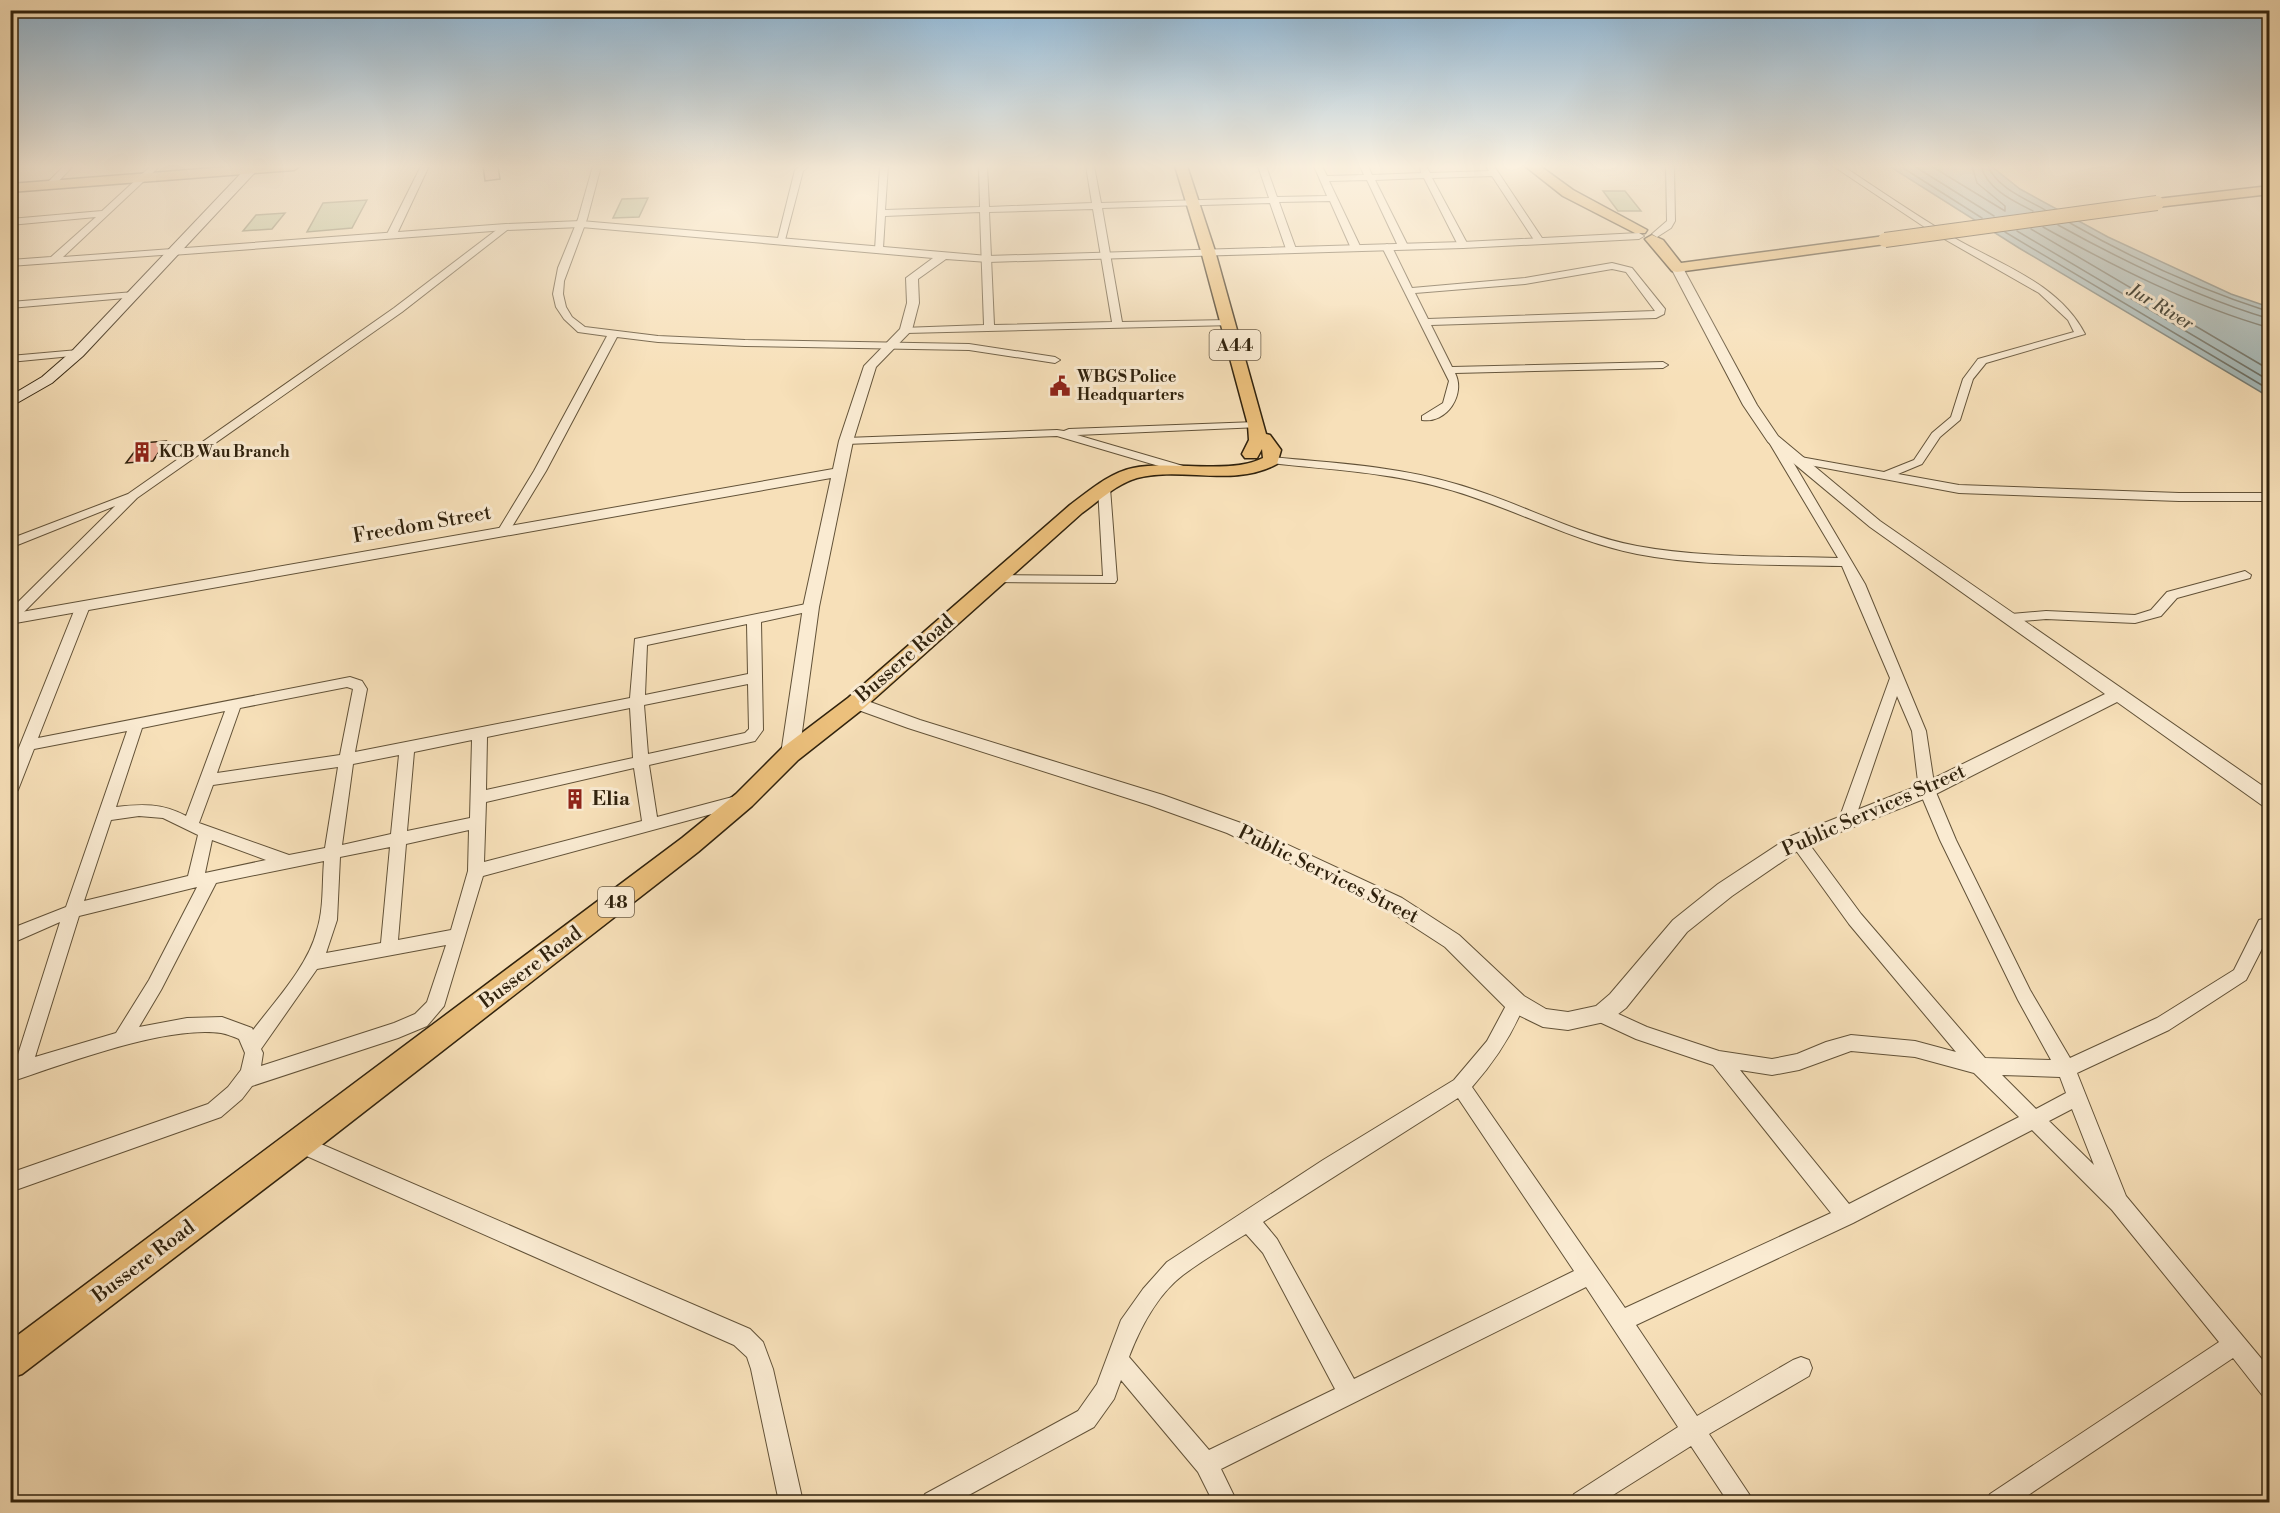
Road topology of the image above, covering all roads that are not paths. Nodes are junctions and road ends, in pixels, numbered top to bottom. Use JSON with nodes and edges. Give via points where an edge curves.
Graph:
{"nodes":[{"id":1,"x":79,"y":237,"type":"edge"},
{"id":2,"x":187,"y":237,"type":"edge"},
{"id":3,"x":383,"y":237,"type":"edge"},
{"id":4,"x":493,"y":237,"type":"edge"},
{"id":5,"x":575,"y":237,"type":"edge"},
{"id":6,"x":738,"y":237,"type":"edge"},
{"id":7,"x":781,"y":237,"type":"edge"},
{"id":8,"x":879,"y":237,"type":"edge"},
{"id":9,"x":987,"y":237,"type":"edge"},
{"id":10,"x":1103,"y":237,"type":"edge"},
{"id":11,"x":1203,"y":237,"type":"edge"},
{"id":12,"x":1287,"y":237,"type":"edge"},
{"id":13,"x":1351,"y":237,"type":"edge"},
{"id":14,"x":1398,"y":237,"type":"edge"},
{"id":15,"x":1459,"y":237,"type":"edge"},
{"id":16,"x":1536,"y":237,"type":"edge"},
{"id":17,"x":1618,"y":237,"type":"edge"},
{"id":18,"x":1649,"y":237,"type":"edge"},
{"id":19,"x":1910,"y":237,"type":"edge"},
{"id":20,"x":1946,"y":237,"type":"edge"},
{"id":21,"x":780,"y":240,"type":"junction"},
{"id":22,"x":1539,"y":241,"type":"junction"},
{"id":23,"x":1463,"y":245,"type":"junction"},
{"id":24,"x":1355,"y":246,"type":"junction"},
{"id":25,"x":1403,"y":246,"type":"junction"},
{"id":26,"x":1387,"y":247,"type":"junction"},
{"id":27,"x":878,"y":248,"type":"junction"},
{"id":28,"x":1291,"y":249,"type":"junction"},
{"id":29,"x":1208,"y":251,"type":"junction"},
{"id":30,"x":172,"y":252,"type":"junction"},
{"id":31,"x":1107,"y":255,"type":"junction"},
{"id":32,"x":942,"y":256,"type":"junction"},
{"id":33,"x":988,"y":259,"type":"junction"},
{"id":34,"x":54,"y":260,"type":"junction"},
{"id":35,"x":10,"y":263,"type":"edge"},
{"id":36,"x":904,"y":264,"type":"junction"},
{"id":37,"x":1677,"y":268,"type":"junction"},
{"id":38,"x":1410,"y":291,"type":"junction"},
{"id":39,"x":134,"y":295,"type":"junction"},
{"id":40,"x":10,"y":305,"type":"edge"},
{"id":41,"x":1426,"y":322,"type":"junction"},
{"id":42,"x":1229,"y":323,"type":"junction"},
{"id":43,"x":1118,"y":326,"type":"junction"},
{"id":44,"x":989,"y":328,"type":"junction"},
{"id":45,"x":947,"y":329,"type":"junction"},
{"id":46,"x":906,"y":330,"type":"junction"},
{"id":47,"x":613,"y":335,"type":"junction"},
{"id":48,"x":942,"y":346,"type":"junction"},
{"id":49,"x":888,"y":347,"type":"junction"},
{"id":50,"x":78,"y":353,"type":"junction"},
{"id":51,"x":10,"y":359,"type":"edge"},
{"id":52,"x":1054,"y":360,"type":"dead end"},
{"id":53,"x":1663,"y":365,"type":"dead end"},
{"id":54,"x":1451,"y":370,"type":"junction"},
{"id":55,"x":10,"y":403,"type":"edge"},
{"id":56,"x":1426,"y":418,"type":"dead end"},
{"id":57,"x":1057,"y":433,"type":"junction"},
{"id":58,"x":1257,"y":433,"type":"junction"},
{"id":59,"x":1773,"y":439,"type":"junction"},
{"id":60,"x":846,"y":441,"type":"junction"},
{"id":61,"x":1795,"y":459,"type":"junction"},
{"id":62,"x":1271,"y":460,"type":"junction"},
{"id":63,"x":1221,"y":469,"type":"junction"},
{"id":64,"x":1186,"y":470,"type":"junction"},
{"id":65,"x":841,"y":472,"type":"junction"},
{"id":66,"x":1886,"y":475,"type":"junction"},
{"id":67,"x":1104,"y":488,"type":"junction"},
{"id":68,"x":133,"y":495,"type":"junction"},
{"id":69,"x":2270,"y":496,"type":"edge"},
{"id":70,"x":503,"y":532,"type":"junction"},
{"id":71,"x":10,"y":544,"type":"edge"},
{"id":72,"x":1846,"y":562,"type":"junction"},
{"id":73,"x":2245,"y":575,"type":"dead end"},
{"id":74,"x":997,"y":579,"type":"junction"},
{"id":75,"x":83,"y":606,"type":"junction"},
{"id":76,"x":811,"y":607,"type":"junction"},
{"id":77,"x":2011,"y":618,"type":"junction"},
{"id":78,"x":10,"y":619,"type":"edge"},
{"id":79,"x":754,"y":619,"type":"junction"},
{"id":80,"x":754,"y":678,"type":"junction"},
{"id":81,"x":1897,"y":678,"type":"junction"},
{"id":82,"x":2117,"y":695,"type":"junction"},
{"id":83,"x":235,"y":703,"type":"junction"},
{"id":84,"x":637,"y":703,"type":"junction"},
{"id":85,"x":856,"y":703,"type":"junction"},
{"id":86,"x":136,"y":725,"type":"junction"},
{"id":87,"x":480,"y":734,"type":"junction"},
{"id":88,"x":29,"y":745,"type":"junction"},
{"id":89,"x":407,"y":748,"type":"junction"},
{"id":90,"x":790,"y":754,"type":"junction"},
{"id":91,"x":345,"y":760,"type":"junction"},
{"id":92,"x":641,"y":762,"type":"junction"},
{"id":93,"x":205,"y":780,"type":"junction"},
{"id":94,"x":10,"y":790,"type":"edge"},
{"id":95,"x":1927,"y":790,"type":"junction"},
{"id":96,"x":478,"y":798,"type":"junction"},
{"id":97,"x":744,"y":800,"type":"junction"},
{"id":98,"x":2270,"y":801,"type":"edge"},
{"id":99,"x":105,"y":815,"type":"junction"},
{"id":100,"x":477,"y":822,"type":"junction"},
{"id":101,"x":1846,"y":822,"type":"junction"},
{"id":102,"x":190,"y":826,"type":"junction"},
{"id":103,"x":651,"y":826,"type":"junction"},
{"id":104,"x":206,"y":833,"type":"junction"},
{"id":105,"x":401,"y":840,"type":"junction"},
{"id":106,"x":1798,"y":841,"type":"junction"},
{"id":107,"x":332,"y":853,"type":"junction"},
{"id":108,"x":288,"y":861,"type":"junction"},
{"id":109,"x":476,"y":871,"type":"junction"},
{"id":110,"x":203,"y":879,"type":"junction"},
{"id":111,"x":74,"y":909,"type":"junction"},
{"id":112,"x":2270,"y":924,"type":"edge"},
{"id":113,"x":458,"y":936,"type":"junction"},
{"id":114,"x":10,"y":937,"type":"edge"},
{"id":115,"x":389,"y":948,"type":"junction"},
{"id":116,"x":310,"y":963,"type":"junction"},
{"id":117,"x":1516,"y":1003,"type":"junction"},
{"id":118,"x":1601,"y":1014,"type":"junction"},
{"id":119,"x":122,"y":1039,"type":"junction"},
{"id":120,"x":254,"y":1044,"type":"junction"},
{"id":121,"x":1719,"y":1059,"type":"junction"},
{"id":122,"x":1980,"y":1066,"type":"junction"},
{"id":123,"x":2066,"y":1069,"type":"junction"},
{"id":124,"x":16,"y":1072,"type":"edge"},
{"id":125,"x":247,"y":1079,"type":"junction"},
{"id":126,"x":1461,"y":1086,"type":"junction"},
{"id":127,"x":2078,"y":1097,"type":"junction"},
{"id":128,"x":2035,"y":1121,"type":"junction"},
{"id":129,"x":300,"y":1144,"type":"junction"},
{"id":130,"x":10,"y":1183,"type":"edge"},
{"id":131,"x":2119,"y":1203,"type":"junction"},
{"id":132,"x":1846,"y":1216,"type":"junction"},
{"id":133,"x":1248,"y":1220,"type":"junction"},
{"id":134,"x":1588,"y":1275,"type":"junction"},
{"id":135,"x":1622,"y":1322,"type":"junction"},
{"id":136,"x":2235,"y":1344,"type":"junction"},
{"id":137,"x":1117,"y":1359,"type":"junction"},
{"id":138,"x":10,"y":1362,"type":"edge"},
{"id":139,"x":1801,"y":1368,"type":"dead end"},
{"id":140,"x":2270,"y":1387,"type":"edge"},
{"id":141,"x":1349,"y":1393,"type":"junction"},
{"id":142,"x":1695,"y":1430,"type":"junction"},
{"id":143,"x":1206,"y":1464,"type":"junction"},
{"id":144,"x":791,"y":1503,"type":"edge"},
{"id":145,"x":933,"y":1503,"type":"edge"},
{"id":146,"x":1225,"y":1503,"type":"edge"},
{"id":147,"x":1582,"y":1503,"type":"edge"},
{"id":148,"x":1741,"y":1503,"type":"edge"},
{"id":149,"x":1998,"y":1503,"type":"edge"}],
"edges":[{"from":1,"to":34,"type":"street"},
{"from":2,"to":30,"type":"main road"},
{"from":3,"to":30,"type":"street"},
{"from":4,"to":68,"type":"street","via":[[398,310]]},
{"from":5,"to":47,"type":"street","via":[[559,277],[562,312],[582,330]]},
{"from":6,"to":21,"type":"street"},
{"from":7,"to":21,"type":"street"},
{"from":8,"to":27,"type":"street"},
{"from":9,"to":33,"type":"street"},
{"from":10,"to":31,"type":"street"},
{"from":11,"to":29,"type":"main road","number":"A44"},
{"from":12,"to":28,"type":"street"},
{"from":13,"to":24,"type":"street"},
{"from":14,"to":25,"type":"street"},
{"from":15,"to":23,"type":"street"},
{"from":16,"to":22,"type":"street"},
{"from":17,"to":22,"type":"street"},
{"from":18,"to":37,"type":"main road"},
{"from":19,"to":37,"type":"main road","bridge":true},
{"from":20,"to":66,"type":"street","via":[[2020,276],[2053,300],[2077,324],[2080,334],[1982,361],[1968,379],[1956,418],[1936,435],[1918,462]]},
{"from":21,"to":27,"type":"street"},
{"from":22,"to":23,"type":"street"},
{"from":23,"to":25,"type":"street"},
{"from":24,"to":26,"type":"street"},
{"from":24,"to":28,"type":"street"},
{"from":25,"to":26,"type":"street"},
{"from":26,"to":38,"type":"street"},
{"from":27,"to":36,"type":"street"},
{"from":28,"to":29,"type":"street"},
{"from":29,"to":31,"type":"street"},
{"from":29,"to":42,"type":"main road","number":"A44"},
{"from":30,"to":34,"type":"street"},
{"from":30,"to":39,"type":"main road"},
{"from":31,"to":33,"type":"street"},
{"from":31,"to":43,"type":"street"},
{"from":32,"to":33,"type":"street"},
{"from":32,"to":36,"type":"street"},
{"from":32,"to":36,"type":"street"},
{"from":33,"to":44,"type":"street"},
{"from":34,"to":35,"type":"street"},
{"from":36,"to":46,"type":"street","via":[[912,309]]},
{"from":37,"to":59,"type":"street","via":[[1750,405]]},
{"from":38,"to":41,"type":"street"},
{"from":38,"to":41,"type":"street","via":[[1524,281],[1612,266],[1629,270],[1660,309],[1656,315]]},
{"from":39,"to":40,"type":"street"},
{"from":39,"to":50,"type":"main road"},
{"from":41,"to":54,"type":"street"},
{"from":42,"to":43,"type":"street"},
{"from":42,"to":58,"type":"main road","number":"A44"},
{"from":43,"to":44,"type":"street"},
{"from":44,"to":45,"type":"street"},
{"from":45,"to":46,"type":"street"},
{"from":45,"to":48,"type":"street"},
{"from":46,"to":49,"type":"street"},
{"from":47,"to":49,"type":"street"},
{"from":47,"to":70,"type":"street"},
{"from":48,"to":49,"type":"street"},
{"from":48,"to":52,"type":"street"},
{"from":49,"to":60,"type":"street","via":[[870,366]]},
{"from":50,"to":51,"type":"street"},
{"from":50,"to":55,"type":"main road","via":[[38,387]]},
{"from":53,"to":54,"type":"street"},
{"from":54,"to":56,"type":"street","via":[[1452,401],[1447,408]]},
{"from":57,"to":58,"type":"street"},
{"from":57,"to":60,"type":"street"},
{"from":57,"to":64,"type":"street"},
{"from":58,"to":62,"type":"main road","number":"A44","via":[[1272,450]]},
{"from":58,"to":63,"type":"main road","via":[[1251,454]]},
{"from":59,"to":61,"type":"street"},
{"from":59,"to":72,"type":"street"},
{"from":60,"to":65,"type":"street"},
{"from":61,"to":66,"type":"street"},
{"from":61,"to":77,"type":"street","via":[[1875,524]]},
{"from":62,"to":63,"type":"main road","name":"Bussere Road","via":[[1256,468]]},
{"from":62,"to":72,"type":"street","via":[[1451,486],[1635,549],[1679,555]]},
{"from":63,"to":64,"type":"main road","name":"Bussere Road","number":"48"},
{"from":64,"to":67,"type":"main road","name":"Bussere Road","number":"48","via":[[1135,473]]},
{"from":65,"to":70,"type":"street","name":"Freedom Street"},
{"from":65,"to":76,"type":"street"},
{"from":66,"to":69,"type":"street","via":[[1959,489],[2025,493]]},
{"from":67,"to":74,"type":"main road","name":"Bussere Road","number":"48"},
{"from":67,"to":74,"type":"street","via":[[1110,580]]},
{"from":68,"to":71,"type":"street"},
{"from":68,"to":78,"type":"street"},
{"from":70,"to":75,"type":"street","name":"Freedom Street"},
{"from":72,"to":81,"type":"street"},
{"from":73,"to":77,"type":"street","via":[[2172,594],[2156,613],[2135,619],[2046,615]]},
{"from":74,"to":85,"type":"main road","name":"Bussere Road","number":"48"},
{"from":75,"to":78,"type":"street","name":"Freedom Street"},
{"from":75,"to":88,"type":"street"},
{"from":76,"to":79,"type":"street"},
{"from":76,"to":90,"type":"street"},
{"from":77,"to":82,"type":"street"},
{"from":79,"to":80,"type":"street"},
{"from":79,"to":84,"type":"street","via":[[640,642]]},
{"from":80,"to":84,"type":"street"},
{"from":80,"to":92,"type":"street","via":[[756,730],[750,737]]},
{"from":81,"to":95,"type":"street","via":[[1919,731]]},
{"from":81,"to":101,"type":"street"},
{"from":82,"to":95,"type":"street","name":"Public Services Street"},
{"from":82,"to":98,"type":"street"},
{"from":83,"to":86,"type":"street"},
{"from":83,"to":91,"type":"street","via":[[341,682],[357,684],[360,689]]},
{"from":83,"to":93,"type":"street"},
{"from":84,"to":87,"type":"street"},
{"from":84,"to":92,"type":"street"},
{"from":85,"to":90,"type":"main road","name":"Bussere Road","number":"48"},
{"from":85,"to":117,"type":"street","name":"Public Services Street","via":[[1234,828],[1395,904],[1452,941]]},
{"from":86,"to":88,"type":"street"},
{"from":86,"to":99,"type":"street"},
{"from":87,"to":89,"type":"street"},
{"from":87,"to":96,"type":"street"},
{"from":88,"to":94,"type":"street"},
{"from":89,"to":91,"type":"street"},
{"from":89,"to":105,"type":"street"},
{"from":90,"to":97,"type":"main road","name":"Bussere Road","number":"48"},
{"from":91,"to":93,"type":"street"},
{"from":91,"to":107,"type":"street"},
{"from":92,"to":96,"type":"street"},
{"from":92,"to":103,"type":"street"},
{"from":93,"to":102,"type":"street"},
{"from":95,"to":101,"type":"street","name":"Public Services Street"},
{"from":95,"to":123,"type":"street","via":[[2024,995]]},
{"from":96,"to":100,"type":"street"},
{"from":97,"to":103,"type":"street"},
{"from":97,"to":129,"type":"main road","name":"Bussere Road","number":"48"},
{"from":99,"to":102,"type":"street","via":[[148,809],[170,813]]},
{"from":99,"to":111,"type":"street"},
{"from":100,"to":105,"type":"street"},
{"from":100,"to":109,"type":"street"},
{"from":101,"to":106,"type":"street","name":"Public Services Street"},
{"from":102,"to":104,"type":"street"},
{"from":103,"to":109,"type":"street"},
{"from":104,"to":108,"type":"street"},
{"from":104,"to":110,"type":"street"},
{"from":105,"to":107,"type":"street"},
{"from":105,"to":115,"type":"street"},
{"from":106,"to":118,"type":"street","name":"Public Services Street","via":[[1680,926],[1618,1001]]},
{"from":106,"to":122,"type":"street","via":[[1843,905]]},
{"from":107,"to":108,"type":"street"},
{"from":107,"to":116,"type":"street","via":[[328,919]]},
{"from":108,"to":110,"type":"street"},
{"from":109,"to":113,"type":"street"},
{"from":110,"to":111,"type":"street"},
{"from":110,"to":119,"type":"street","via":[[155,985]]},
{"from":111,"to":114,"type":"street"},
{"from":111,"to":124,"type":"street"},
{"from":112,"to":123,"type":"street","via":[[2265,925],[2240,975],[2163,1024]]},
{"from":113,"to":115,"type":"street"},
{"from":113,"to":125,"type":"street","via":[[435,1006],[421,1020]]},
{"from":115,"to":116,"type":"street"},
{"from":116,"to":120,"type":"street"},
{"from":117,"to":118,"type":"street","name":"Public Services Street","via":[[1543,1018],[1569,1021]]},
{"from":117,"to":126,"type":"street","via":[[1490,1054]]},
{"from":118,"to":121,"type":"street","via":[[1642,1034]]},
{"from":119,"to":120,"type":"street","via":[[189,1024],[209,1024],[247,1033]]},
{"from":119,"to":124,"type":"street"},
{"from":120,"to":125,"type":"street"},
{"from":121,"to":122,"type":"street","via":[[1772,1067],[1851,1044],[1915,1049]]},
{"from":121,"to":132,"type":"street"},
{"from":122,"to":123,"type":"street"},
{"from":122,"to":128,"type":"street"},
{"from":123,"to":127,"type":"street"},
{"from":125,"to":130,"type":"street","via":[[234,1096],[214,1111]]},
{"from":126,"to":133,"type":"street"},
{"from":126,"to":134,"type":"street"},
{"from":127,"to":128,"type":"street"},
{"from":127,"to":131,"type":"street"},
{"from":128,"to":131,"type":"street"},
{"from":128,"to":132,"type":"street"},
{"from":129,"to":138,"type":"main road","name":"Bussere Road","number":"48"},
{"from":129,"to":144,"type":"street","via":[[742,1337],[754,1350],[762,1369]]},
{"from":131,"to":136,"type":"street"},
{"from":132,"to":135,"type":"street"},
{"from":133,"to":137,"type":"street","via":[[1174,1269],[1150,1296]]},
{"from":133,"to":141,"type":"street","via":[[1270,1246]]},
{"from":134,"to":135,"type":"street"},
{"from":134,"to":141,"type":"street"},
{"from":135,"to":142,"type":"street"},
{"from":136,"to":140,"type":"street"},
{"from":136,"to":149,"type":"street"},
{"from":137,"to":143,"type":"street"},
{"from":137,"to":145,"type":"street","via":[[1106,1391],[1086,1419]]},
{"from":139,"to":142,"type":"street"},
{"from":141,"to":143,"type":"street"},
{"from":142,"to":147,"type":"street"},
{"from":142,"to":148,"type":"street"},
{"from":143,"to":146,"type":"street"}]}
